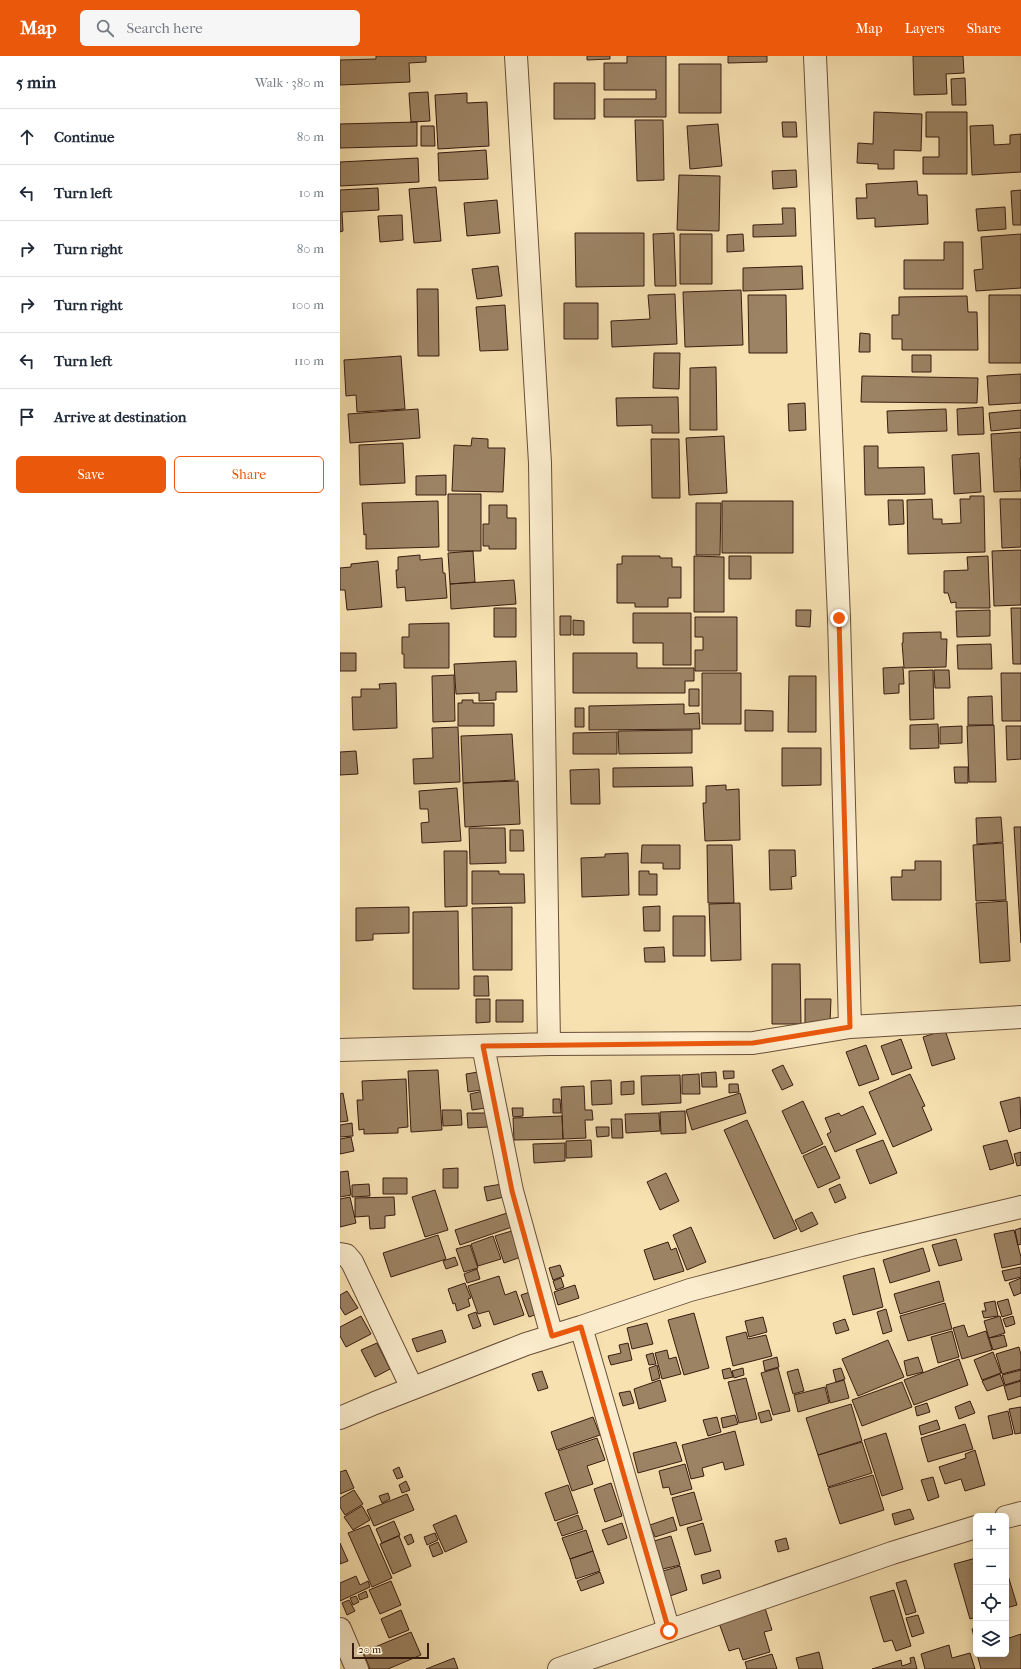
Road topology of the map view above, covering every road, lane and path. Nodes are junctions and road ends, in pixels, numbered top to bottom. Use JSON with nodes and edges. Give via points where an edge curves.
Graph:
{"nodes":[{"id":1,"x":516,"y":56,"type":"edge"},
{"id":2,"x":815,"y":56,"type":"edge"},
{"id":3,"x":1021,"y":1017,"type":"edge"},
{"id":4,"x":850,"y":1027,"type":"junction"},
{"id":5,"x":549,"y":1044,"type":"junction"},
{"id":6,"x":483,"y":1046,"type":"junction"},
{"id":7,"x":340,"y":1050,"type":"edge"},
{"id":8,"x":1021,"y":1207,"type":"edge"},
{"id":9,"x":340,"y":1254,"type":"edge"},
{"id":10,"x":581,"y":1327,"type":"junction"},
{"id":11,"x":552,"y":1336,"type":"junction"},
{"id":12,"x":412,"y":1388,"type":"junction"},
{"id":13,"x":340,"y":1418,"type":"edge"},
{"id":14,"x":1021,"y":1513,"type":"edge"},
{"id":15,"x":1009,"y":1516,"type":"edge"},
{"id":16,"x":973,"y":1528,"type":"edge"},
{"id":17,"x":340,"y":1628,"type":"edge"},
{"id":18,"x":669,"y":1631,"type":"junction"},
{"id":19,"x":357,"y":1669,"type":"edge"},
{"id":20,"x":559,"y":1669,"type":"edge"}],
"edges":[{"from":1,"to":5,"type":"street","via":[[540,463]]},
{"from":2,"to":4,"type":"street","via":[[839,618]]},
{"from":3,"to":4,"type":"street"},
{"from":4,"to":5,"type":"street","via":[[753,1043]]},
{"from":5,"to":6,"type":"street"},
{"from":6,"to":7,"type":"street"},
{"from":6,"to":11,"type":"street","via":[[512,1191]]},
{"from":8,"to":10,"type":"street","via":[[861,1245],[690,1290]]},
{"from":9,"to":12,"type":"street","via":[[346,1255],[352,1262]]},
{"from":10,"to":11,"type":"street"},
{"from":10,"to":18,"type":"street"},
{"from":11,"to":12,"type":"street"},
{"from":12,"to":13,"type":"street"},
{"from":14,"to":15,"type":"street"},
{"from":16,"to":18,"type":"street","via":[[892,1553]]},
{"from":17,"to":19,"type":"street"},
{"from":18,"to":20,"type":"street"}]}
